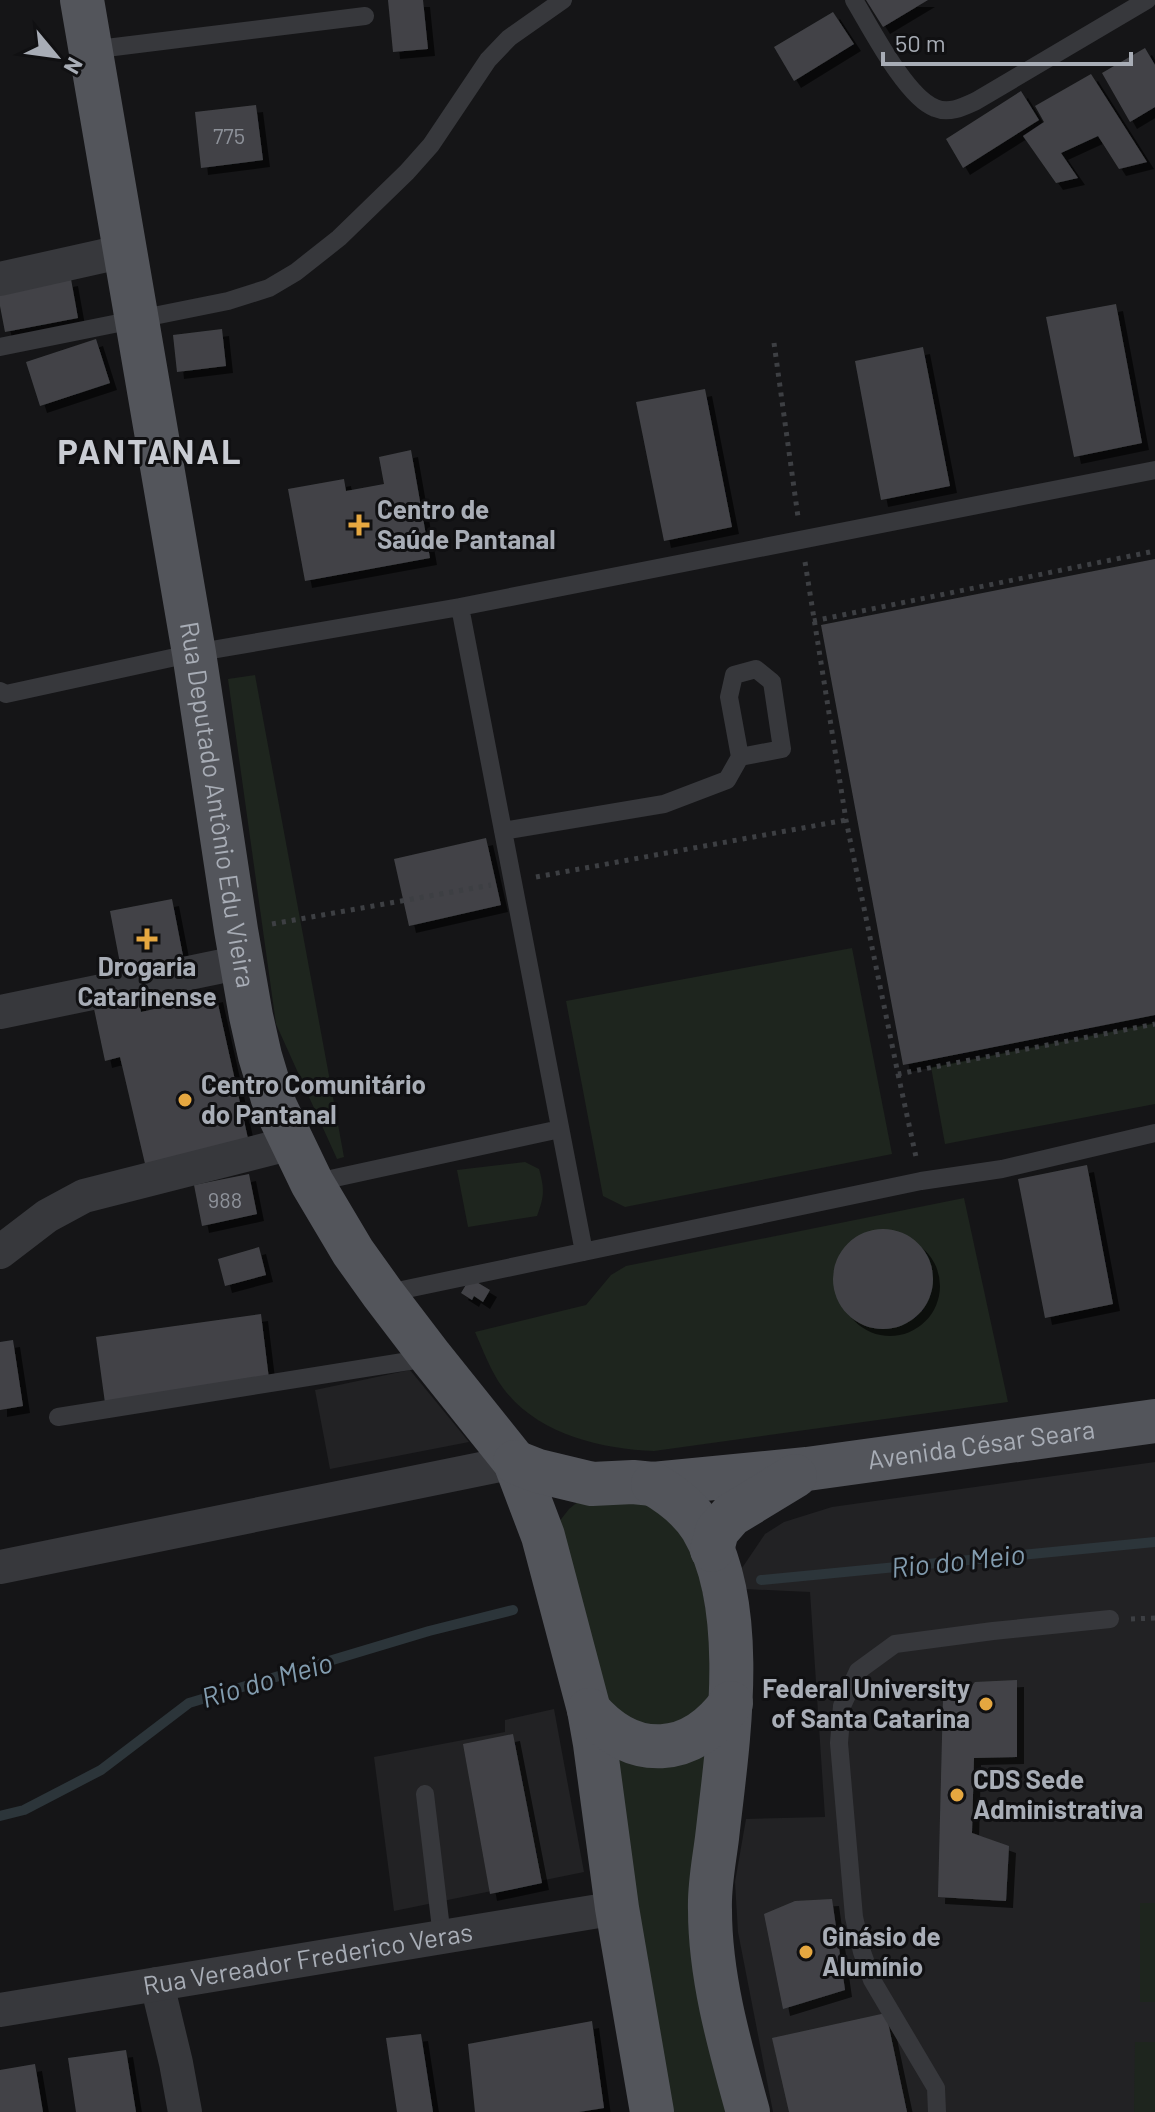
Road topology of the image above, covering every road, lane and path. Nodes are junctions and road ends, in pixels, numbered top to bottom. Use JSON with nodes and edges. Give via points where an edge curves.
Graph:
{"nodes":[{"id":1,"x":82,"y":0,"type":"edge"},
{"id":2,"x":563,"y":0,"type":"edge"},
{"id":3,"x":854,"y":0,"type":"edge"},
{"id":4,"x":1147,"y":0,"type":"edge"},
{"id":5,"x":365,"y":16,"type":"dead end"},
{"id":6,"x":90,"y":50,"type":"junction"},
{"id":7,"x":125,"y":251,"type":"junction"},
{"id":8,"x":0,"y":279,"type":"edge"},
{"id":9,"x":137,"y":318,"type":"junction"},
{"id":10,"x":774,"y":343,"type":"dead end"},
{"id":11,"x":0,"y":347,"type":"edge"},
{"id":12,"x":1155,"y":470,"type":"edge"},
{"id":13,"x":802,"y":539,"type":"junction"},
{"id":14,"x":1155,"y":551,"type":"edge"},
{"id":15,"x":460,"y":607,"type":"junction"},
{"id":16,"x":813,"y":621,"type":"junction"},
{"id":17,"x":194,"y":653,"type":"junction"},
{"id":18,"x":0,"y":691,"type":"edge"},
{"id":19,"x":740,"y":757,"type":"junction"},
{"id":20,"x":846,"y":820,"type":"junction"},
{"id":21,"x":503,"y":831,"type":"junction"},
{"id":22,"x":513,"y":881,"type":"junction"},
{"id":23,"x":239,"y":946,"type":"junction"},
{"id":24,"x":0,"y":1012,"type":"edge"},
{"id":25,"x":1155,"y":1024,"type":"edge"},
{"id":26,"x":898,"y":1074,"type":"junction"},
{"id":27,"x":560,"y":1129,"type":"junction"},
{"id":28,"x":1155,"y":1133,"type":"edge"},
{"id":29,"x":292,"y":1143,"type":"junction"},
{"id":30,"x":921,"y":1181,"type":"junction"},
{"id":31,"x":312,"y":1183,"type":"junction"},
{"id":32,"x":0,"y":1252,"type":"edge"},
{"id":33,"x":584,"y":1252,"type":"junction"},
{"id":34,"x":383,"y":1294,"type":"junction"},
{"id":35,"x":431,"y":1357,"type":"junction"},
{"id":36,"x":58,"y":1417,"type":"dead end"},
{"id":37,"x":1155,"y":1421,"type":"edge"},
{"id":38,"x":515,"y":1462,"type":"junction"},
{"id":39,"x":807,"y":1469,"type":"junction"},
{"id":40,"x":592,"y":1484,"type":"junction"},
{"id":41,"x":653,"y":1484,"type":"junction"},
{"id":42,"x":543,"y":1536,"type":"junction"},
{"id":43,"x":712,"y":1550,"type":"junction"},
{"id":44,"x":0,"y":1567,"type":"edge"},
{"id":45,"x":1110,"y":1619,"type":"dead end"},
{"id":46,"x":731,"y":1703,"type":"junction"},
{"id":47,"x":589,"y":1710,"type":"junction"},
{"id":48,"x":425,"y":1794,"type":"dead end"},
{"id":49,"x":617,"y":1908,"type":"junction"},
{"id":50,"x":442,"y":1937,"type":"junction"},
{"id":51,"x":157,"y":1984,"type":"junction"},
{"id":52,"x":0,"y":2010,"type":"edge"},
{"id":53,"x":185,"y":2112,"type":"edge"},
{"id":54,"x":652,"y":2112,"type":"edge"},
{"id":55,"x":748,"y":2112,"type":"edge"},
{"id":56,"x":937,"y":2112,"type":"edge"}],
"edges":[{"from":1,"to":6,"type":"main road","name":"Rua Deputado Antônio Edu Vieira"},
{"from":2,"to":9,"type":"lane","via":[[509,38],[407,172],[296,272],[269,288],[228,301]]},
{"from":3,"to":4,"type":"lane","via":[[918,99],[937,109],[957,110]]},
{"from":5,"to":6,"type":"lane"},
{"from":6,"to":7,"type":"main road","name":"Rua Deputado Antônio Edu Vieira"},
{"from":7,"to":8,"type":"street"},
{"from":7,"to":9,"type":"main road","name":"Rua Deputado Antônio Edu Vieira"},
{"from":9,"to":11,"type":"lane"},
{"from":9,"to":17,"type":"main road","name":"Rua Deputado Antônio Edu Vieira"},
{"from":10,"to":13,"type":"path"},
{"from":12,"to":13,"type":"lane"},
{"from":13,"to":15,"type":"lane"},
{"from":13,"to":16,"type":"path"},
{"from":14,"to":16,"type":"path"},
{"from":15,"to":17,"type":"lane"},
{"from":15,"to":21,"type":"lane"},
{"from":16,"to":20,"type":"path"},
{"from":17,"to":18,"type":"lane","via":[[6,694]]},
{"from":17,"to":23,"type":"main road","name":"Rua Deputado Antônio Edu Vieira"},
{"from":19,"to":19,"type":"lane","via":[[782,749],[772,682],[756,669],[734,675],[729,697]]},
{"from":19,"to":21,"type":"lane","via":[[727,780],[664,804]]},
{"from":20,"to":22,"type":"path"},
{"from":20,"to":26,"type":"path"},
{"from":21,"to":22,"type":"lane"},
{"from":22,"to":23,"type":"path"},
{"from":22,"to":27,"type":"lane"},
{"from":23,"to":24,"type":"street"},
{"from":23,"to":29,"type":"main road","name":"Rua Deputado Antônio Edu Vieira","via":[[260,1056]]},
{"from":25,"to":26,"type":"path"},
{"from":26,"to":30,"type":"path"},
{"from":27,"to":31,"type":"lane"},
{"from":27,"to":33,"type":"lane"},
{"from":28,"to":30,"type":"lane","via":[[1002,1169]]},
{"from":29,"to":31,"type":"main road","name":"Rua Deputado Antônio Edu Vieira"},
{"from":29,"to":32,"type":"street","via":[[84,1196]]},
{"from":30,"to":33,"type":"lane"},
{"from":31,"to":34,"type":"main road","name":"Rua Deputado Antônio Edu Vieira"},
{"from":33,"to":34,"type":"lane"},
{"from":34,"to":35,"type":"main road","name":"Rua Deputado Antônio Edu Vieira"},
{"from":35,"to":36,"type":"lane"},
{"from":35,"to":38,"type":"main road","name":"Rua Deputado Antônio Edu Vieira"},
{"from":37,"to":39,"type":"main road","name":"Avenida César Seara"},
{"from":38,"to":40,"type":"main road","name":"Avenida César Seara"},
{"from":38,"to":42,"type":"main road","name":"Rua Deputado Antônio Edu Vieira"},
{"from":38,"to":44,"type":"street"},
{"from":39,"to":41,"type":"main road","name":"Avenida César Seara"},
{"from":39,"to":43,"type":"main road","name":"Avenida César Seara","via":[[731,1515],[717,1531]]},
{"from":40,"to":41,"type":"main road","name":"Avenida César Seara"},
{"from":40,"to":42,"type":"main road","via":[[570,1498]]},
{"from":41,"to":43,"type":"main road","via":[[686,1508]]},
{"from":42,"to":47,"type":"main road"},
{"from":43,"to":46,"type":"main road","via":[[728,1613]]},
{"from":45,"to":56,"type":"lane","via":[[895,1644],[858,1671],[842,1706],[839,1743],[854,1917],[862,1952],[872,1980],[936,2088]]},
{"from":46,"to":47,"type":"main road","via":[[720,1719],[689,1740],[652,1746],[616,1735]]},
{"from":46,"to":55,"type":"main road","via":[[710,1909],[718,1986]]},
{"from":47,"to":49,"type":"main road"},
{"from":48,"to":50,"type":"lane"},
{"from":49,"to":50,"type":"street","name":"Rua Vereador Frederico Veras"},
{"from":49,"to":54,"type":"main road"},
{"from":50,"to":51,"type":"street","name":"Rua Vereador Frederico Veras"},
{"from":51,"to":52,"type":"street","name":"Rua Vereador Frederico Veras"},
{"from":51,"to":53,"type":"street"}]}
